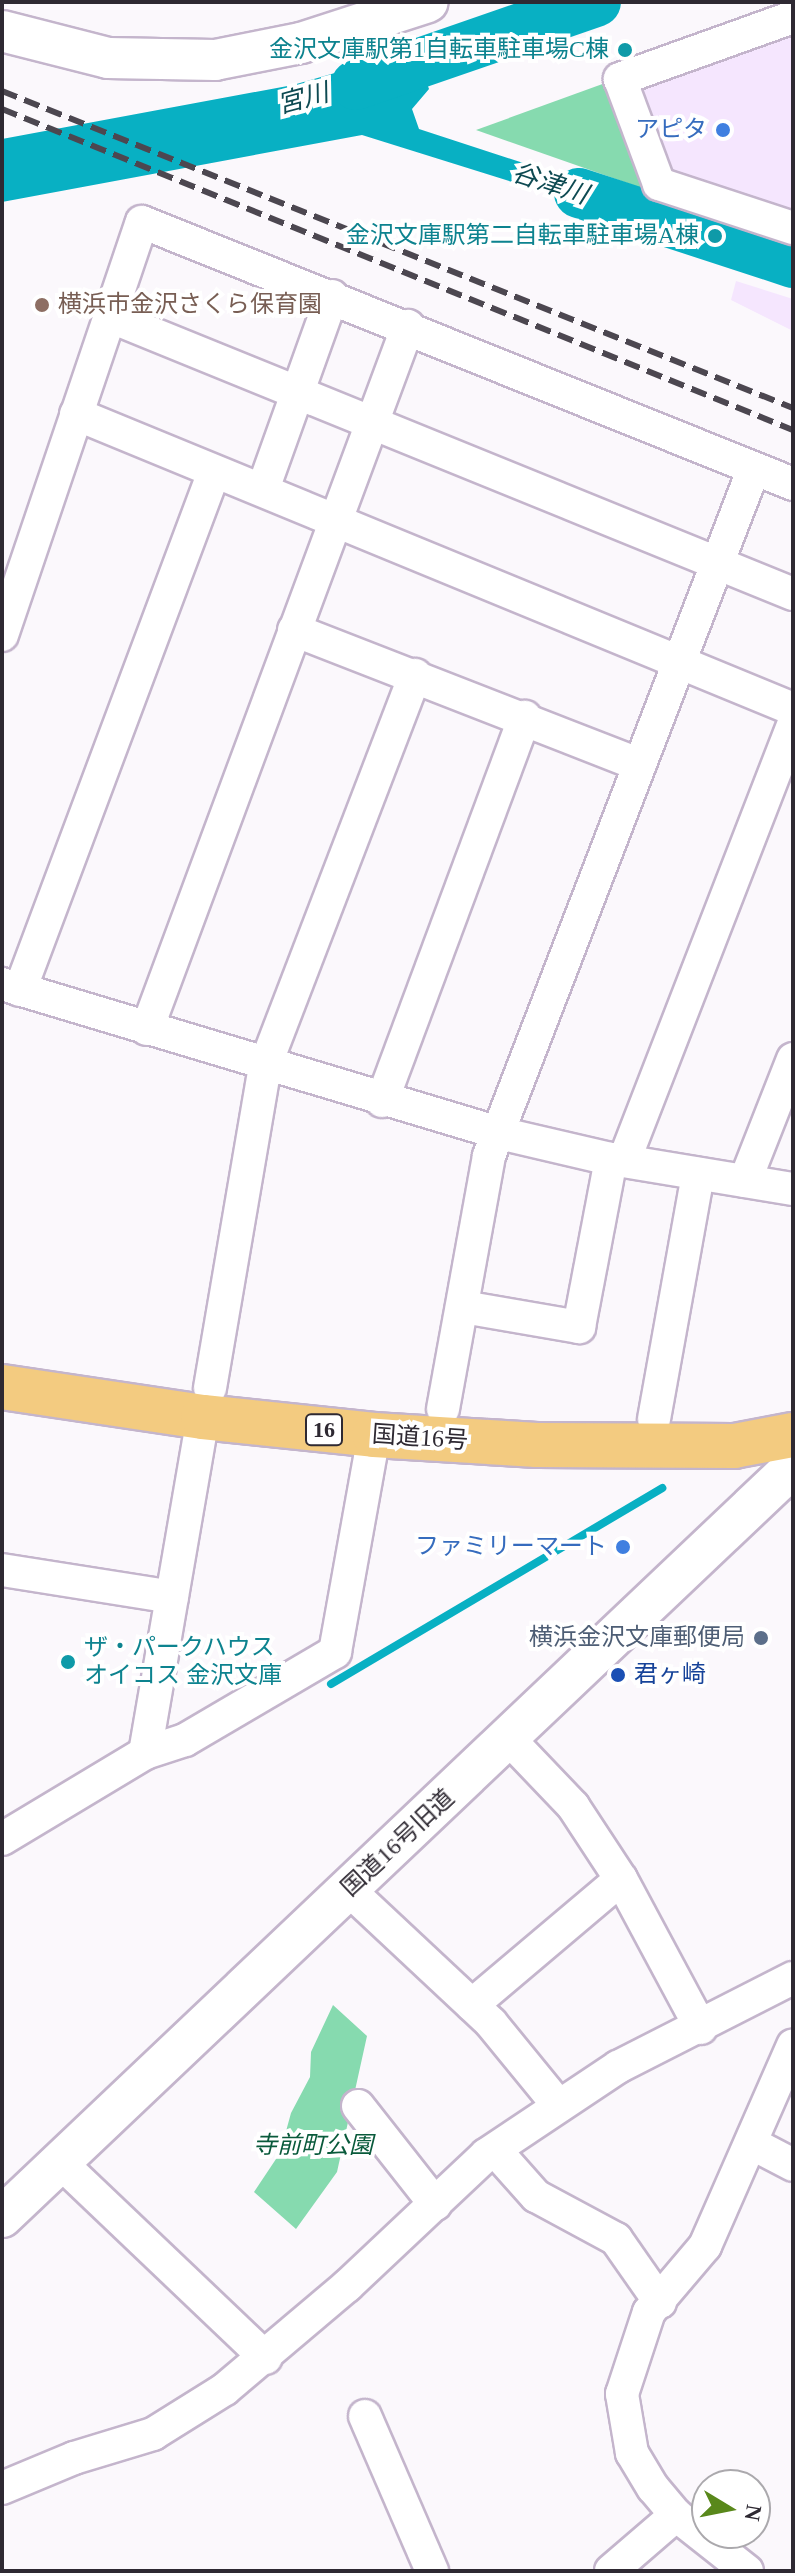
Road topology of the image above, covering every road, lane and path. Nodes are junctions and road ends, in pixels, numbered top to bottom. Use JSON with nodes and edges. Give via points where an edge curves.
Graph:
{"nodes":[{"id":1,"x":428,"y":2,"type":"edge"},
{"id":2,"x":793,"y":17,"type":"edge"},
{"id":3,"x":2,"y":31,"type":"edge"},
{"id":4,"x":793,"y":228,"type":"edge"},
{"id":5,"x":332,"y":296,"type":"junction"},
{"id":6,"x":109,"y":316,"type":"junction"},
{"id":7,"x":408,"y":326,"type":"junction"},
{"id":8,"x":296,"y":392,"type":"junction"},
{"id":9,"x":76,"y":414,"type":"junction"},
{"id":10,"x":371,"y":423,"type":"junction"},
{"id":11,"x":754,"y":468,"type":"junction"},
{"id":12,"x":214,"y":472,"type":"junction"},
{"id":13,"x":793,"y":484,"type":"edge"},
{"id":14,"x":263,"y":489,"type":"junction"},
{"id":15,"x":336,"y":519,"type":"junction"},
{"id":16,"x":717,"y":563,"type":"junction"},
{"id":17,"x":793,"y":594,"type":"edge"},
{"id":18,"x":294,"y":630,"type":"junction"},
{"id":19,"x":2,"y":635,"type":"edge"},
{"id":20,"x":678,"y":663,"type":"junction"},
{"id":21,"x":415,"y":675,"type":"junction"},
{"id":22,"x":793,"y":709,"type":"edge"},
{"id":23,"x":525,"y":717,"type":"junction"},
{"id":24,"x":793,"y":726,"type":"edge"},
{"id":25,"x":640,"y":765,"type":"junction"},
{"id":26,"x":11,"y":987,"type":"edge"},
{"id":27,"x":147,"y":1029,"type":"junction"},
{"id":28,"x":793,"y":1059,"type":"edge"},
{"id":29,"x":265,"y":1066,"type":"junction"},
{"id":30,"x":382,"y":1101,"type":"junction"},
{"id":31,"x":499,"y":1133,"type":"junction"},
{"id":32,"x":617,"y":1160,"type":"junction"},
{"id":33,"x":698,"y":1174,"type":"junction"},
{"id":34,"x":745,"y":1181,"type":"junction"},
{"id":35,"x":793,"y":1189,"type":"edge"},
{"id":36,"x":463,"y":1307,"type":"junction"},
{"id":37,"x":2,"y":1356,"type":"edge"},
{"id":38,"x":2,"y":1387,"type":"edge"},
{"id":39,"x":206,"y":1402,"type":"junction"},
{"id":40,"x":443,"y":1409,"type":"junction"},
{"id":41,"x":654,"y":1419,"type":"junction"},
{"id":42,"x":793,"y":1429,"type":"edge"},
{"id":43,"x":374,"y":1435,"type":"junction"},
{"id":44,"x":793,"y":1435,"type":"edge"},
{"id":45,"x":793,"y":1467,"type":"edge"},
{"id":46,"x":2,"y":1570,"type":"edge"},
{"id":47,"x":172,"y":1597,"type":"junction"},
{"id":48,"x":509,"y":1739,"type":"junction"},
{"id":49,"x":145,"y":1753,"type":"junction"},
{"id":50,"x":2,"y":1839,"type":"edge"},
{"id":51,"x":621,"y":1879,"type":"junction"},
{"id":52,"x":348,"y":1889,"type":"junction"},
{"id":53,"x":793,"y":1978,"type":"edge"},
{"id":54,"x":472,"y":2005,"type":"junction"},
{"id":55,"x":701,"y":2028,"type":"junction"},
{"id":56,"x":793,"y":2046,"type":"edge"},
{"id":57,"x":358,"y":2106,"type":"dead end"},
{"id":58,"x":559,"y":2106,"type":"junction"},
{"id":59,"x":751,"y":2143,"type":"junction"},
{"id":60,"x":495,"y":2150,"type":"junction"},
{"id":61,"x":60,"y":2162,"type":"junction"},
{"id":62,"x":793,"y":2165,"type":"edge"},
{"id":63,"x":435,"y":2204,"type":"junction"},
{"id":64,"x":2,"y":2217,"type":"edge"},
{"id":65,"x":660,"y":2302,"type":"junction"},
{"id":66,"x":266,"y":2358,"type":"junction"},
{"id":67,"x":365,"y":2416,"type":"dead end"},
{"id":68,"x":2,"y":2488,"type":"edge"},
{"id":69,"x":676,"y":2515,"type":"junction"},
{"id":70,"x":432,"y":2571,"type":"edge"},
{"id":71,"x":611,"y":2571,"type":"edge"},
{"id":72,"x":747,"y":2571,"type":"edge"}],
"edges":[{"from":1,"to":3,"type":"street","via":[[301,43],[215,60],[108,58]]},
{"from":2,"to":4,"type":"street","via":[[620,79],[659,184]]},
{"from":5,"to":6,"type":"street","via":[[142,222]]},
{"from":5,"to":7,"type":"street"},
{"from":5,"to":8,"type":"street"},
{"from":6,"to":8,"type":"street"},
{"from":6,"to":9,"type":"street"},
{"from":7,"to":10,"type":"street"},
{"from":7,"to":11,"type":"street"},
{"from":8,"to":10,"type":"street"},
{"from":8,"to":14,"type":"street"},
{"from":9,"to":12,"type":"street"},
{"from":9,"to":19,"type":"street"},
{"from":10,"to":15,"type":"street"},
{"from":10,"to":16,"type":"street"},
{"from":11,"to":13,"type":"street"},
{"from":11,"to":16,"type":"street"},
{"from":12,"to":14,"type":"street"},
{"from":12,"to":26,"type":"street"},
{"from":14,"to":15,"type":"street"},
{"from":15,"to":18,"type":"street"},
{"from":15,"to":20,"type":"street"},
{"from":16,"to":17,"type":"street"},
{"from":16,"to":20,"type":"street"},
{"from":18,"to":21,"type":"street"},
{"from":18,"to":27,"type":"street"},
{"from":20,"to":22,"type":"street"},
{"from":20,"to":25,"type":"street"},
{"from":21,"to":23,"type":"street"},
{"from":21,"to":29,"type":"street"},
{"from":23,"to":25,"type":"street"},
{"from":23,"to":30,"type":"street"},
{"from":24,"to":32,"type":"street"},
{"from":25,"to":31,"type":"street"},
{"from":26,"to":27,"type":"street"},
{"from":27,"to":29,"type":"street"},
{"from":28,"to":34,"type":"street"},
{"from":29,"to":30,"type":"street"},
{"from":29,"to":39,"type":"street"},
{"from":30,"to":31,"type":"street"},
{"from":31,"to":32,"type":"street"},
{"from":31,"to":36,"type":"street","via":[[489,1156]]},
{"from":32,"to":33,"type":"street"},
{"from":32,"to":36,"type":"street","via":[[579,1327]]},
{"from":33,"to":34,"type":"street"},
{"from":33,"to":41,"type":"street"},
{"from":34,"to":35,"type":"street"},
{"from":36,"to":40,"type":"street"},
{"from":37,"to":39,"type":"highway","name":"国道16号","number":"16"},
{"from":38,"to":39,"type":"highway","name":"国道16号","number":"16"},
{"from":39,"to":40,"type":"highway","name":"国道16号","number":"16"},
{"from":39,"to":43,"type":"highway","name":"国道16号","number":"16"},
{"from":39,"to":47,"type":"street"},
{"from":40,"to":41,"type":"highway","name":"国道16号","number":"16"},
{"from":41,"to":42,"type":"highway","name":"国道16号","number":"16"},
{"from":43,"to":44,"type":"highway","name":"国道16号","number":"16","via":[[537,1445],[734,1446]]},
{"from":43,"to":49,"type":"street","via":[[335,1652],[185,1740]]},
{"from":45,"to":48,"type":"street","name":"国道16号旧道"},
{"from":46,"to":47,"type":"street"},
{"from":47,"to":49,"type":"street"},
{"from":48,"to":51,"type":"street","via":[[573,1806]]},
{"from":48,"to":52,"type":"street","name":"国道16号旧道"},
{"from":49,"to":50,"type":"street"},
{"from":51,"to":54,"type":"street"},
{"from":51,"to":55,"type":"street"},
{"from":52,"to":54,"type":"street"},
{"from":52,"to":61,"type":"street","name":"国道16号旧道"},
{"from":53,"to":55,"type":"street"},
{"from":54,"to":58,"type":"street"},
{"from":55,"to":58,"type":"street","via":[[618,2067]]},
{"from":56,"to":59,"type":"street"},
{"from":57,"to":63,"type":"street"},
{"from":58,"to":60,"type":"street"},
{"from":59,"to":62,"type":"street"},
{"from":59,"to":65,"type":"street","via":[[705,2246]]},
{"from":60,"to":63,"type":"street"},
{"from":60,"to":65,"type":"street","via":[[536,2196],[616,2239]]},
{"from":61,"to":64,"type":"street","name":"国道16号旧道"},
{"from":61,"to":66,"type":"street"},
{"from":63,"to":66,"type":"street"},
{"from":65,"to":69,"type":"street","via":[[649,2312],[637,2343],[622,2413],[632,2453]]},
{"from":66,"to":68,"type":"street","via":[[153,2434],[74,2458]]},
{"from":67,"to":70,"type":"street"},
{"from":69,"to":71,"type":"street"},
{"from":69,"to":72,"type":"street"}]}
